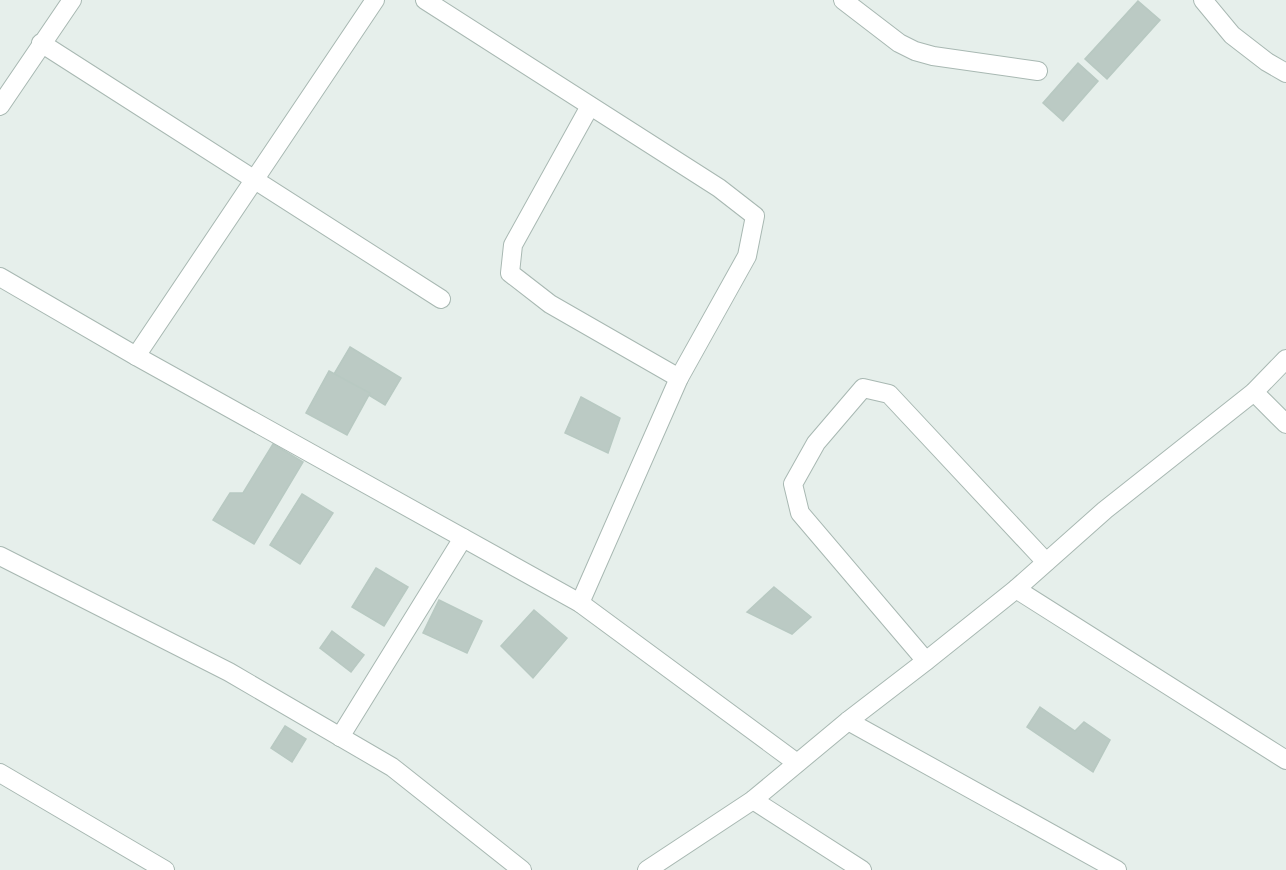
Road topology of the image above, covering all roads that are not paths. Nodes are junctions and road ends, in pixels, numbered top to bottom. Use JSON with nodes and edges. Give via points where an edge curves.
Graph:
{"nodes":[{"id":1,"x":72,"y":0,"type":"edge"},
{"id":2,"x":375,"y":0,"type":"edge"},
{"id":3,"x":425,"y":0,"type":"edge"},
{"id":4,"x":843,"y":0,"type":"edge"},
{"id":5,"x":1203,"y":0,"type":"edge"},
{"id":6,"x":41,"y":43,"type":"junction"},
{"id":7,"x":1038,"y":70,"type":"dead end"},
{"id":8,"x":1286,"y":73,"type":"edge"},
{"id":9,"x":0,"y":106,"type":"edge"},
{"id":10,"x":590,"y":106,"type":"junction"},
{"id":11,"x":253,"y":179,"type":"junction"},
{"id":12,"x":0,"y":278,"type":"edge"},
{"id":13,"x":441,"y":299,"type":"dead end"},
{"id":14,"x":136,"y":356,"type":"junction"},
{"id":15,"x":1286,"y":359,"type":"edge"},
{"id":16,"x":679,"y":378,"type":"junction"},
{"id":17,"x":1254,"y":392,"type":"junction"},
{"id":18,"x":1286,"y":424,"type":"edge"},
{"id":19,"x":463,"y":538,"type":"junction"},
{"id":20,"x":0,"y":556,"type":"edge"},
{"id":21,"x":1046,"y":562,"type":"junction"},
{"id":22,"x":1016,"y":588,"type":"junction"},
{"id":23,"x":580,"y":603,"type":"junction"},
{"id":24,"x":926,"y":662,"type":"junction"},
{"id":25,"x":848,"y":721,"type":"junction"},
{"id":26,"x":340,"y":737,"type":"junction"},
{"id":27,"x":1286,"y":760,"type":"edge"},
{"id":28,"x":797,"y":764,"type":"junction"},
{"id":29,"x":0,"y":773,"type":"edge"},
{"id":30,"x":753,"y":800,"type":"junction"},
{"id":31,"x":165,"y":870,"type":"edge"},
{"id":32,"x":522,"y":870,"type":"edge"},
{"id":33,"x":647,"y":870,"type":"edge"},
{"id":34,"x":862,"y":870,"type":"edge"},
{"id":35,"x":1118,"y":870,"type":"edge"}],
"edges":[{"from":1,"to":6,"type":"street"},
{"from":2,"to":11,"type":"street"},
{"from":3,"to":10,"type":"street"},
{"from":4,"to":7,"type":"street","via":[[915,51]]},
{"from":5,"to":8,"type":"street","via":[[1232,35]]},
{"from":6,"to":9,"type":"street"},
{"from":6,"to":11,"type":"street"},
{"from":10,"to":16,"type":"street","via":[[719,188],[755,216],[747,256]]},
{"from":10,"to":16,"type":"street","via":[[513,245],[510,273],[550,304]]},
{"from":11,"to":13,"type":"street"},
{"from":11,"to":14,"type":"street"},
{"from":12,"to":14,"type":"street"},
{"from":14,"to":19,"type":"street"},
{"from":15,"to":17,"type":"street"},
{"from":16,"to":23,"type":"street"},
{"from":17,"to":18,"type":"street"},
{"from":17,"to":21,"type":"street"},
{"from":19,"to":23,"type":"street"},
{"from":19,"to":26,"type":"street"},
{"from":20,"to":26,"type":"street","via":[[229,672]]},
{"from":21,"to":22,"type":"street"},
{"from":21,"to":24,"type":"street","via":[[889,394],[863,388],[816,443],[793,484],[800,513]]},
{"from":22,"to":24,"type":"street"},
{"from":22,"to":27,"type":"street"},
{"from":23,"to":28,"type":"street"},
{"from":24,"to":25,"type":"street"},
{"from":25,"to":28,"type":"street"},
{"from":25,"to":35,"type":"street"},
{"from":26,"to":32,"type":"street","via":[[392,767]]},
{"from":28,"to":30,"type":"street"},
{"from":29,"to":31,"type":"street"},
{"from":30,"to":33,"type":"street"},
{"from":30,"to":34,"type":"street"}]}
